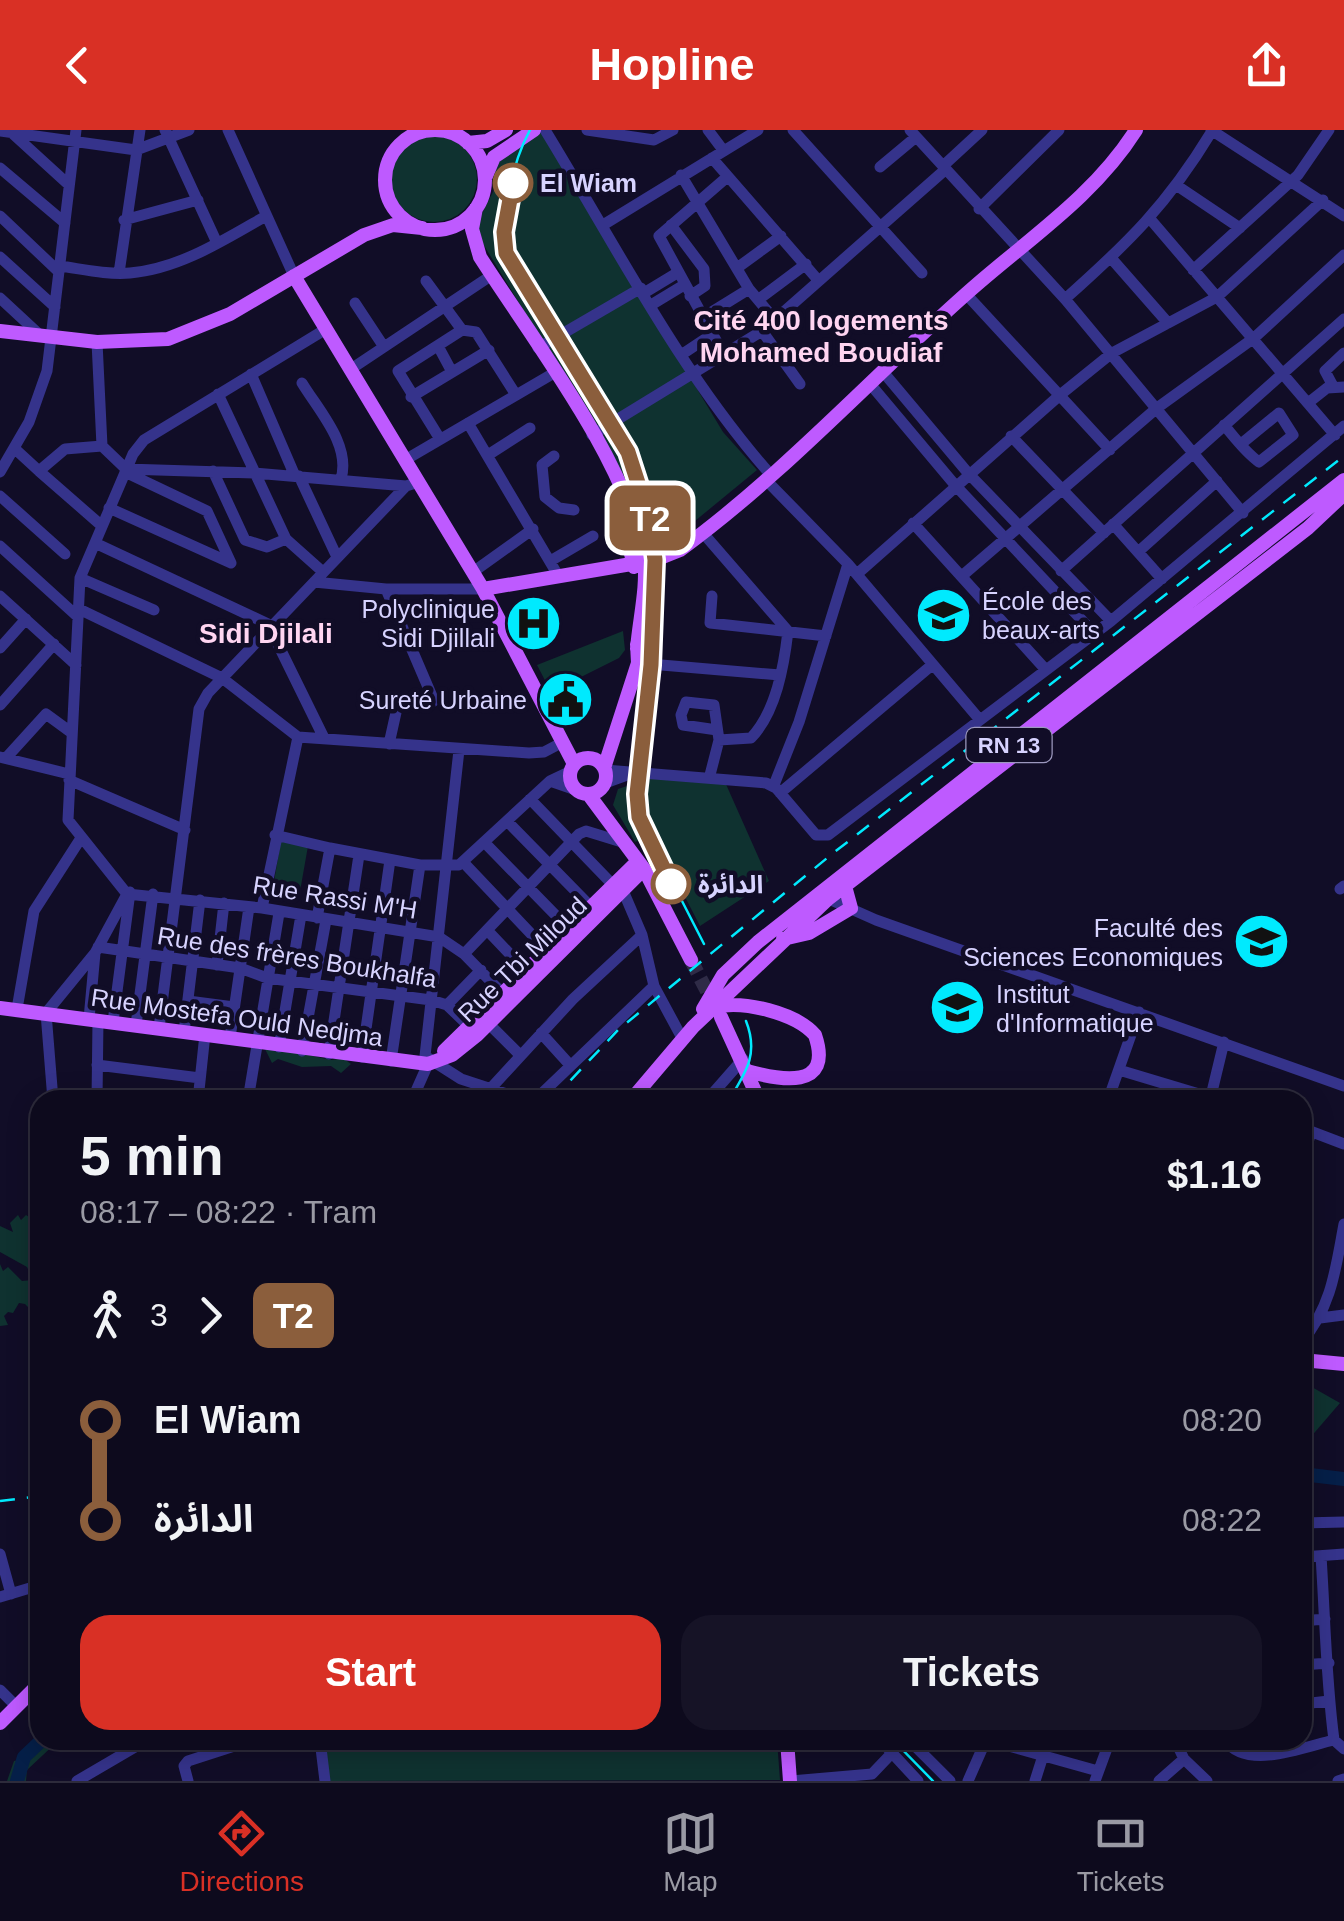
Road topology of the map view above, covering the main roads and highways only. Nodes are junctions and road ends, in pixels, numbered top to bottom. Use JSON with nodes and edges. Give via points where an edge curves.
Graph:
{"nodes":[{"id":1,"x":400,"y":130,"type":"edge"},
{"id":2,"x":506,"y":130,"type":"edge"},
{"id":3,"x":534,"y":130,"type":"edge"},
{"id":4,"x":1136,"y":130,"type":"edge"},
{"id":5,"x":418,"y":131,"type":"edge"},
{"id":6,"x":468,"y":143,"type":"junction"},
{"id":7,"x":397,"y":147,"type":"junction"},
{"id":8,"x":485,"y":182,"type":"junction"},
{"id":9,"x":386,"y":189,"type":"junction"},
{"id":10,"x":476,"y":208,"type":"junction"},
{"id":11,"x":422,"y":228,"type":"junction"},
{"id":12,"x":439,"y":230,"type":"junction"},
{"id":13,"x":364,"y":235,"type":"junction"},
{"id":14,"x":480,"y":257,"type":"junction"},
{"id":15,"x":294,"y":276,"type":"junction"},
{"id":16,"x":0,"y":330,"type":"edge"},
{"id":17,"x":1344,"y":480,"type":"edge"},
{"id":18,"x":1344,"y":494,"type":"edge"},
{"id":19,"x":639,"y":562,"type":"junction"},
{"id":20,"x":483,"y":589,"type":"junction"},
{"id":21,"x":619,"y":720,"type":"junction"},
{"id":22,"x":580,"y":763,"type":"junction"},
{"id":23,"x":597,"y":782,"type":"junction"},
{"id":24,"x":641,"y":865,"type":"junction"},
{"id":25,"x":845,"y":886,"type":"junction"},
{"id":26,"x":824,"y":896,"type":"junction"},
{"id":27,"x":780,"y":932,"type":"junction"},
{"id":28,"x":551,"y":955,"type":"junction"},
{"id":29,"x":691,"y":960,"type":"tunnel mouth"},
{"id":30,"x":506,"y":998,"type":"junction"},
{"id":31,"x":733,"y":1000,"type":"junction"},
{"id":32,"x":0,"y":1008,"type":"edge"},
{"id":33,"x":716,"y":1012,"type":"junction"},
{"id":34,"x":687,"y":1032,"type":"junction"},
{"id":35,"x":428,"y":1063,"type":"joint"},
{"id":36,"x":745,"y":1065,"type":"junction"},
{"id":37,"x":769,"y":1078,"type":"junction"},
{"id":38,"x":639,"y":1090,"type":"edge"},
{"id":39,"x":754,"y":1090,"type":"edge"},
{"id":40,"x":759,"y":1090,"type":"edge"},
{"id":41,"x":1312,"y":1361,"type":"edge"},
{"id":42,"x":1344,"y":1364,"type":"edge"},
{"id":43,"x":30,"y":1692,"type":"edge"},
{"id":44,"x":0,"y":1722,"type":"edge"},
{"id":45,"x":788,"y":1750,"type":"edge"},
{"id":46,"x":790,"y":1781,"type":"edge"}],
"edges":[{"from":1,"to":7,"type":"main road"},
{"from":2,"to":6,"type":"main road"},
{"from":3,"to":8,"type":"main road","via":[[494,157]]},
{"from":4,"to":19,"type":"main road","via":[[1104,174],[703,533],[680,550]]},
{"from":5,"to":6,"type":"main road","via":[[454,134]]},
{"from":5,"to":7,"type":"main road"},
{"from":6,"to":8,"type":"main road","via":[[481,160]]},
{"from":7,"to":9,"type":"main road"},
{"from":8,"to":10,"type":"main road"},
{"from":9,"to":11,"type":"main road","via":[[398,214]]},
{"from":9,"to":13,"type":"main road","via":[[385,215]]},
{"from":10,"to":12,"type":"main road","via":[[456,226]]},
{"from":10,"to":14,"type":"main road","via":[[472,229]]},
{"from":11,"to":12,"type":"main road"},
{"from":11,"to":13,"type":"main road","via":[[393,225]]},
{"from":12,"to":14,"type":"main road","via":[[459,236]]},
{"from":13,"to":15,"type":"main road"},
{"from":14,"to":19,"type":"main road","via":[[592,435],[632,512]]},
{"from":15,"to":16,"type":"main road","via":[[194,331],[144,343]]},
{"from":15,"to":20,"type":"main road","via":[[405,460],[412,484]]},
{"from":17,"to":26,"type":"main road","number":"RN 13"},
{"from":18,"to":25,"type":"main road","number":"RN 13"},
{"from":19,"to":20,"type":"main road"},
{"from":19,"to":21,"type":"main road","via":[[637,656]]},
{"from":20,"to":22,"type":"main road"},
{"from":21,"to":22,"type":"main road"},
{"from":21,"to":23,"type":"main road"},
{"from":22,"to":23,"type":"main road"},
{"from":22,"to":23,"type":"main road"},
{"from":23,"to":24,"type":"main road"},
{"from":24,"to":28,"type":"main road","name":"Rue Tbi Miloud"},
{"from":24,"to":29,"type":"main road"},
{"from":25,"to":26,"type":"main road","number":"RN 13"},
{"from":25,"to":27,"type":"main road","via":[[851,908],[809,933]]},
{"from":26,"to":27,"type":"main road","number":"RN 13"},
{"from":27,"to":31,"type":"main road","number":"RN 13"},
{"from":27,"to":34,"type":"main road","number":"RN 13","via":[[727,970]]},
{"from":28,"to":30,"type":"main road","name":"Rue Tbi Miloud"},
{"from":28,"to":30,"type":"main road"},
{"from":30,"to":35,"type":"main road","name":"Rue Tbi Miloud","via":[[478,1028]]},
{"from":31,"to":33,"type":"main road","number":"RN 13"},
{"from":31,"to":37,"type":"main road","via":[[800,1022],[818,1040],[809,1074],[794,1081]]},
{"from":32,"to":35,"type":"main road","name":"Rue Mostefa Ould Nedjma"},
{"from":33,"to":34,"type":"main road","number":"RN 13"},
{"from":33,"to":36,"type":"main road"},
{"from":34,"to":38,"type":"main road"},
{"from":36,"to":37,"type":"main road"},
{"from":36,"to":39,"type":"main road"},
{"from":37,"to":40,"type":"main road"},
{"from":41,"to":42,"type":"main road"},
{"from":43,"to":44,"type":"main road"},
{"from":45,"to":46,"type":"main road"}]}
